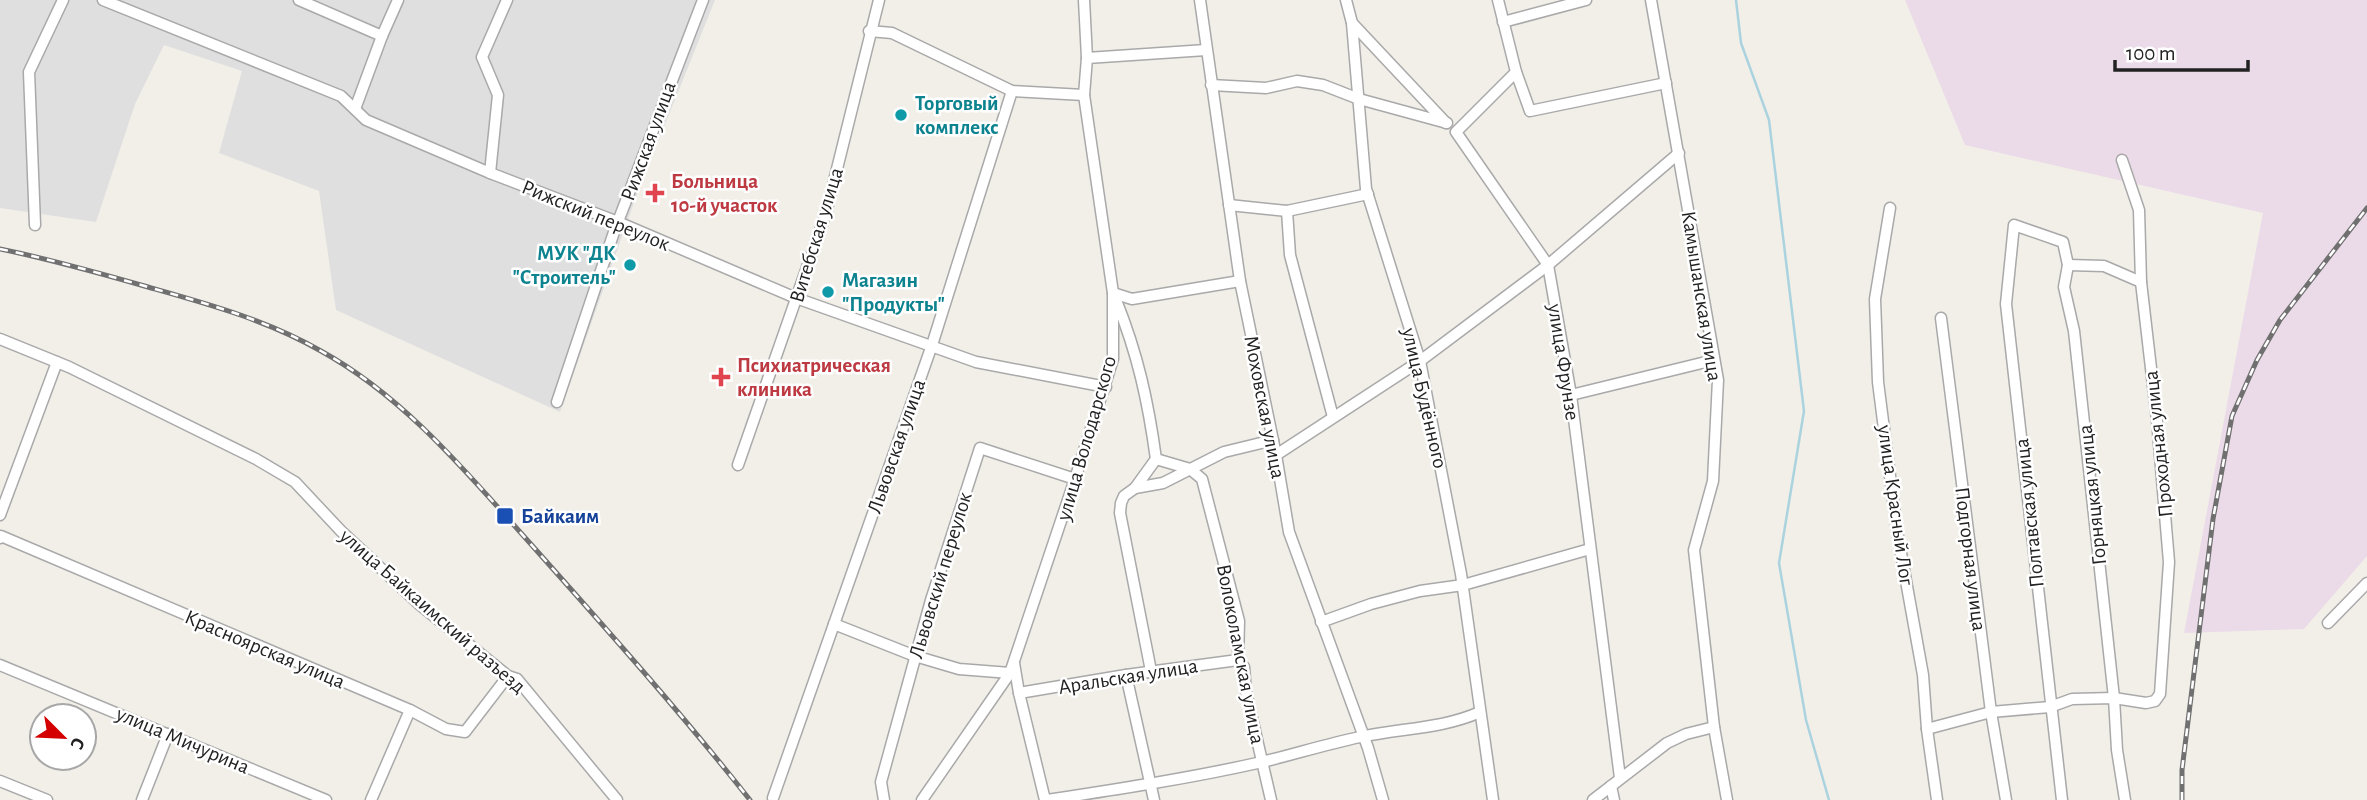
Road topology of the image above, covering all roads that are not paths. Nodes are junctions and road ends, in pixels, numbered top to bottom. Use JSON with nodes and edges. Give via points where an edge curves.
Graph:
{"nodes":[{"id":1,"x":63,"y":0,"type":"edge"},
{"id":2,"x":103,"y":0,"type":"edge"},
{"id":3,"x":299,"y":0,"type":"edge"},
{"id":4,"x":398,"y":0,"type":"edge"},
{"id":5,"x":507,"y":0,"type":"edge"},
{"id":6,"x":703,"y":0,"type":"edge"},
{"id":7,"x":879,"y":0,"type":"edge"},
{"id":8,"x":1084,"y":0,"type":"edge"},
{"id":9,"x":1200,"y":0,"type":"edge"},
{"id":10,"x":1346,"y":0,"type":"edge"},
{"id":11,"x":1498,"y":0,"type":"edge"},
{"id":12,"x":1586,"y":0,"type":"edge"},
{"id":13,"x":1651,"y":0,"type":"edge"},
{"id":14,"x":1503,"y":22,"type":"junction"},
{"id":15,"x":1352,"y":23,"type":"junction"},
{"id":16,"x":869,"y":31,"type":"junction"},
{"id":17,"x":382,"y":36,"type":"junction"},
{"id":18,"x":1206,"y":50,"type":"junction"},
{"id":19,"x":1087,"y":58,"type":"junction"},
{"id":20,"x":1516,"y":72,"type":"junction"},
{"id":21,"x":1666,"y":83,"type":"junction"},
{"id":22,"x":1211,"y":85,"type":"junction"},
{"id":23,"x":1012,"y":91,"type":"junction"},
{"id":24,"x":1084,"y":95,"type":"junction"},
{"id":25,"x":1359,"y":99,"type":"junction"},
{"id":26,"x":355,"y":109,"type":"junction"},
{"id":27,"x":1447,"y":122,"type":"junction"},
{"id":28,"x":1456,"y":132,"type":"junction"},
{"id":29,"x":1679,"y":153,"type":"junction"},
{"id":30,"x":2122,"y":160,"type":"dead end"},
{"id":31,"x":490,"y":173,"type":"junction"},
{"id":32,"x":1368,"y":194,"type":"junction"},
{"id":33,"x":1229,"y":205,"type":"junction"},
{"id":34,"x":1890,"y":208,"type":"dead end"},
{"id":35,"x":1287,"y":211,"type":"junction"},
{"id":36,"x":618,"y":222,"type":"junction"},
{"id":37,"x":35,"y":225,"type":"dead end"},
{"id":38,"x":1548,"y":265,"type":"junction"},
{"id":39,"x":2068,"y":265,"type":"junction"},
{"id":40,"x":1240,"y":281,"type":"junction"},
{"id":41,"x":2141,"y":282,"type":"junction"},
{"id":42,"x":1114,"y":293,"type":"junction"},
{"id":43,"x":796,"y":298,"type":"junction"},
{"id":44,"x":1941,"y":318,"type":"dead end"},
{"id":45,"x":0,"y":339,"type":"edge"},
{"id":46,"x":932,"y":345,"type":"junction"},
{"id":47,"x":1714,"y":360,"type":"junction"},
{"id":48,"x":1420,"y":361,"type":"junction"},
{"id":49,"x":57,"y":362,"type":"junction"},
{"id":50,"x":1106,"y":387,"type":"junction"},
{"id":51,"x":1571,"y":395,"type":"junction"},
{"id":52,"x":556,"y":402,"type":"dead end"},
{"id":53,"x":1333,"y":417,"type":"junction"},
{"id":54,"x":1273,"y":440,"type":"junction"},
{"id":55,"x":1276,"y":455,"type":"junction"},
{"id":56,"x":1156,"y":459,"type":"junction"},
{"id":57,"x":738,"y":465,"type":"dead end"},
{"id":58,"x":1190,"y":469,"type":"junction"},
{"id":59,"x":1075,"y":479,"type":"junction"},
{"id":60,"x":1135,"y":488,"type":"junction"},
{"id":61,"x":0,"y":515,"type":"edge"},
{"id":62,"x":0,"y":537,"type":"edge"},
{"id":63,"x":1590,"y":549,"type":"junction"},
{"id":64,"x":2367,"y":583,"type":"edge"},
{"id":65,"x":1463,"y":585,"type":"junction"},
{"id":66,"x":1321,"y":622,"type":"junction"},
{"id":67,"x":2328,"y":623,"type":"dead end"},
{"id":68,"x":834,"y":624,"type":"junction"},
{"id":69,"x":915,"y":656,"type":"junction"},
{"id":70,"x":1238,"y":660,"type":"junction"},
{"id":71,"x":0,"y":665,"type":"edge"},
{"id":72,"x":1012,"y":668,"type":"junction"},
{"id":73,"x":1151,"y":671,"type":"junction"},
{"id":74,"x":1126,"y":675,"type":"junction"},
{"id":75,"x":508,"y":676,"type":"junction"},
{"id":76,"x":1019,"y":693,"type":"junction"},
{"id":77,"x":2114,"y":698,"type":"junction"},
{"id":78,"x":2050,"y":707,"type":"junction"},
{"id":79,"x":410,"y":710,"type":"junction"},
{"id":80,"x":1480,"y":712,"type":"junction"},
{"id":81,"x":1991,"y":712,"type":"junction"},
{"id":82,"x":1714,"y":727,"type":"junction"},
{"id":83,"x":1927,"y":729,"type":"junction"},
{"id":84,"x":168,"y":734,"type":"junction"},
{"id":85,"x":1363,"y":736,"type":"junction"},
{"id":86,"x":1263,"y":762,"type":"junction"},
{"id":87,"x":0,"y":781,"type":"edge"},
{"id":88,"x":1616,"y":782,"type":"junction"},
{"id":89,"x":1150,"y":785,"type":"junction"},
{"id":90,"x":773,"y":798,"type":"dead end"},
{"id":91,"x":47,"y":800,"type":"edge"},
{"id":92,"x":142,"y":800,"type":"edge"},
{"id":93,"x":326,"y":800,"type":"edge"},
{"id":94,"x":371,"y":800,"type":"edge"},
{"id":95,"x":617,"y":800,"type":"edge"},
{"id":96,"x":884,"y":800,"type":"edge"},
{"id":97,"x":922,"y":800,"type":"edge"},
{"id":98,"x":1046,"y":800,"type":"edge"},
{"id":99,"x":1154,"y":800,"type":"edge"},
{"id":100,"x":1271,"y":800,"type":"edge"},
{"id":101,"x":1383,"y":800,"type":"edge"},
{"id":102,"x":1493,"y":800,"type":"edge"},
{"id":103,"x":1593,"y":800,"type":"edge"},
{"id":104,"x":1614,"y":800,"type":"edge"},
{"id":105,"x":1727,"y":800,"type":"edge"},
{"id":106,"x":1937,"y":800,"type":"edge"},
{"id":107,"x":2006,"y":800,"type":"edge"},
{"id":108,"x":2062,"y":800,"type":"edge"},
{"id":109,"x":2125,"y":800,"type":"edge"}],
"edges":[{"from":1,"to":37,"type":"street","via":[[29,72]]},
{"from":2,"to":26,"type":"street","name":"Рижский переулок","via":[[341,96]]},
{"from":3,"to":17,"type":"street"},
{"from":4,"to":17,"type":"street"},
{"from":5,"to":31,"type":"street","via":[[482,57],[498,94]]},
{"from":6,"to":36,"type":"street","name":"Рижская улица"},
{"from":7,"to":16,"type":"street","name":"Витебская улица"},
{"from":8,"to":19,"type":"street","name":"улица Володарского"},
{"from":9,"to":18,"type":"street","name":"Моховская улица"},
{"from":10,"to":15,"type":"street","name":"улица Будённого"},
{"from":11,"to":14,"type":"street"},
{"from":12,"to":14,"type":"street"},
{"from":13,"to":21,"type":"street","name":"Камышанская улица"},
{"from":14,"to":20,"type":"street"},
{"from":15,"to":25,"type":"street","name":"улица Будённого"},
{"from":15,"to":27,"type":"street","name":"улица Фрунзе"},
{"from":16,"to":23,"type":"street","via":[[892,33]]},
{"from":16,"to":43,"type":"street","name":"Витебская улица","via":[[826,214]]},
{"from":17,"to":26,"type":"street"},
{"from":18,"to":19,"type":"street"},
{"from":18,"to":22,"type":"street","name":"Моховская улица"},
{"from":19,"to":24,"type":"street","name":"улица Володарского"},
{"from":20,"to":21,"type":"street","via":[[1530,111]]},
{"from":20,"to":28,"type":"street"},
{"from":21,"to":29,"type":"street","name":"Камышанская улица"},
{"from":22,"to":25,"type":"street","via":[[1266,88],[1297,81]]},
{"from":22,"to":33,"type":"street","name":"Моховская улица"},
{"from":23,"to":24,"type":"street"},
{"from":23,"to":46,"type":"street","name":"Львовская улица"},
{"from":24,"to":42,"type":"street","name":"улица Володарского"},
{"from":25,"to":27,"type":"street"},
{"from":25,"to":32,"type":"street","name":"улица Будённого"},
{"from":26,"to":31,"type":"street","name":"Рижский переулок","via":[[366,120]]},
{"from":27,"to":28,"type":"street","name":"улица Фрунзе"},
{"from":28,"to":38,"type":"street","name":"улица Фрунзе"},
{"from":29,"to":38,"type":"street"},
{"from":29,"to":47,"type":"street","name":"Камышанская улица"},
{"from":30,"to":41,"type":"street","name":"Проходная улица","via":[[2139,210]]},
{"from":31,"to":36,"type":"street","name":"Рижский переулок"},
{"from":32,"to":35,"type":"street"},
{"from":32,"to":48,"type":"street","name":"улица Будённого"},
{"from":33,"to":35,"type":"street"},
{"from":33,"to":40,"type":"street","name":"Моховская улица"},
{"from":34,"to":83,"type":"street","name":"улица Красный Лог","via":[[1875,299],[1878,382],[1897,531],[1923,675]]},
{"from":35,"to":53,"type":"street","via":[[1290,255]]},
{"from":36,"to":43,"type":"street","name":"Рижский переулок"},
{"from":36,"to":52,"type":"street","name":"Рижская улица"},
{"from":38,"to":48,"type":"street"},
{"from":38,"to":51,"type":"street","name":"улица Фрунзе"},
{"from":39,"to":41,"type":"street","via":[[2104,266]]},
{"from":39,"to":77,"type":"street","name":"Горняцкая улица","via":[[2064,287],[2074,331]]},
{"from":39,"to":78,"type":"street","name":"Полтавская улица","via":[[2063,242],[2014,225],[2006,304]]},
{"from":40,"to":42,"type":"street","via":[[1132,299]]},
{"from":40,"to":54,"type":"street","name":"Моховская улица"},
{"from":41,"to":77,"type":"street","name":"Проходная улица","via":[[2169,562],[2160,694],[2146,703]]},
{"from":42,"to":50,"type":"street","name":"улица Володарского","via":[[1113,359]]},
{"from":42,"to":56,"type":"street","via":[[1133,341]]},
{"from":43,"to":46,"type":"street","name":"Рижский переулок"},
{"from":43,"to":57,"type":"street","name":"Витебская улица"},
{"from":44,"to":81,"type":"street","name":"Подгорная улица"},
{"from":45,"to":49,"type":"street","name":"улица Байкаимский разъезд"},
{"from":46,"to":50,"type":"street","name":"Рижский переулок","via":[[976,362]]},
{"from":46,"to":68,"type":"street","name":"Львовская улица"},
{"from":47,"to":51,"type":"street"},
{"from":47,"to":82,"type":"street","name":"Камышанская улица","via":[[1718,380],[1713,481],[1694,550]]},
{"from":48,"to":53,"type":"street"},
{"from":48,"to":65,"type":"street","name":"улица Будённого"},
{"from":49,"to":61,"type":"street"},
{"from":49,"to":75,"type":"street","name":"улица Байкаимский разъезд","via":[[295,482],[420,605]]},
{"from":50,"to":59,"type":"street","name":"улица Володарского"},
{"from":51,"to":63,"type":"street","name":"улица Фрунзе"},
{"from":53,"to":55,"type":"street"},
{"from":54,"to":55,"type":"street","name":"Моховская улица"},
{"from":54,"to":58,"type":"street","via":[[1224,452]]},
{"from":55,"to":66,"type":"street","name":"Моховская улица","via":[[1289,532]]},
{"from":56,"to":58,"type":"street"},
{"from":56,"to":60,"type":"street"},
{"from":58,"to":60,"type":"street","via":[[1163,483]]},
{"from":58,"to":70,"type":"street","name":"Волоколамская улица","via":[[1202,480],[1239,621]]},
{"from":59,"to":69,"type":"street","name":"Львовский переулок","via":[[980,448]]},
{"from":59,"to":72,"type":"street","name":"улица Володарского"},
{"from":60,"to":73,"type":"street","via":[[1124,496],[1120,513]]},
{"from":62,"to":79,"type":"street","name":"Красноярская улица"},
{"from":63,"to":65,"type":"street"},
{"from":63,"to":88,"type":"street","name":"улица Фрунзе"},
{"from":64,"to":67,"type":"street"},
{"from":65,"to":66,"type":"street","via":[[1420,591]]},
{"from":65,"to":80,"type":"street","name":"улица Будённого"},
{"from":66,"to":85,"type":"street","name":"Моховская улица"},
{"from":68,"to":69,"type":"street"},
{"from":68,"to":90,"type":"street","name":"Львовская улица"},
{"from":69,"to":72,"type":"street","via":[[959,669]]},
{"from":69,"to":96,"type":"street","name":"Львовский переулок","via":[[881,782]]},
{"from":70,"to":73,"type":"street","name":"Аральская улица"},
{"from":70,"to":86,"type":"street","name":"Волоколамская улица","via":[[1244,667],[1245,692]]},
{"from":71,"to":84,"type":"street","name":"улица Мичурина"},
{"from":72,"to":76,"type":"street"},
{"from":72,"to":97,"type":"street","name":"улица Володарского"},
{"from":73,"to":74,"type":"street","name":"Аральская улица"},
{"from":74,"to":76,"type":"street","name":"Аральская улица"},
{"from":74,"to":89,"type":"street"},
{"from":75,"to":79,"type":"street","name":"Красноярская улица","via":[[465,732],[446,729]]},
{"from":75,"to":95,"type":"street","name":"улица Байкаимский разъезд","via":[[517,679]]},
{"from":76,"to":98,"type":"street"},
{"from":77,"to":78,"type":"street","via":[[2072,699]]},
{"from":77,"to":109,"type":"street","name":"Горняцкая улица"},
{"from":78,"to":81,"type":"street"},
{"from":78,"to":108,"type":"street","name":"Полтавская улица"},
{"from":79,"to":94,"type":"street"},
{"from":80,"to":85,"type":"street","via":[[1430,727]]},
{"from":80,"to":102,"type":"street","name":"улица Будённого"},
{"from":81,"to":83,"type":"street"},
{"from":81,"to":107,"type":"street","name":"Подгорная улица"},
{"from":82,"to":88,"type":"street","via":[[1667,743]]},
{"from":82,"to":105,"type":"street","name":"Камышанская улица"},
{"from":83,"to":106,"type":"street","name":"улица Красный Лог"},
{"from":84,"to":92,"type":"street"},
{"from":84,"to":93,"type":"street","name":"улица Мичурина"},
{"from":85,"to":86,"type":"street"},
{"from":85,"to":101,"type":"street","name":"Моховская улица"},
{"from":86,"to":89,"type":"street"},
{"from":86,"to":100,"type":"street","name":"Волоколамская улица"},
{"from":87,"to":91,"type":"street"},
{"from":88,"to":103,"type":"street"},
{"from":88,"to":104,"type":"street","name":"улица Фрунзе"},
{"from":89,"to":98,"type":"street"},
{"from":89,"to":99,"type":"street"}]}
